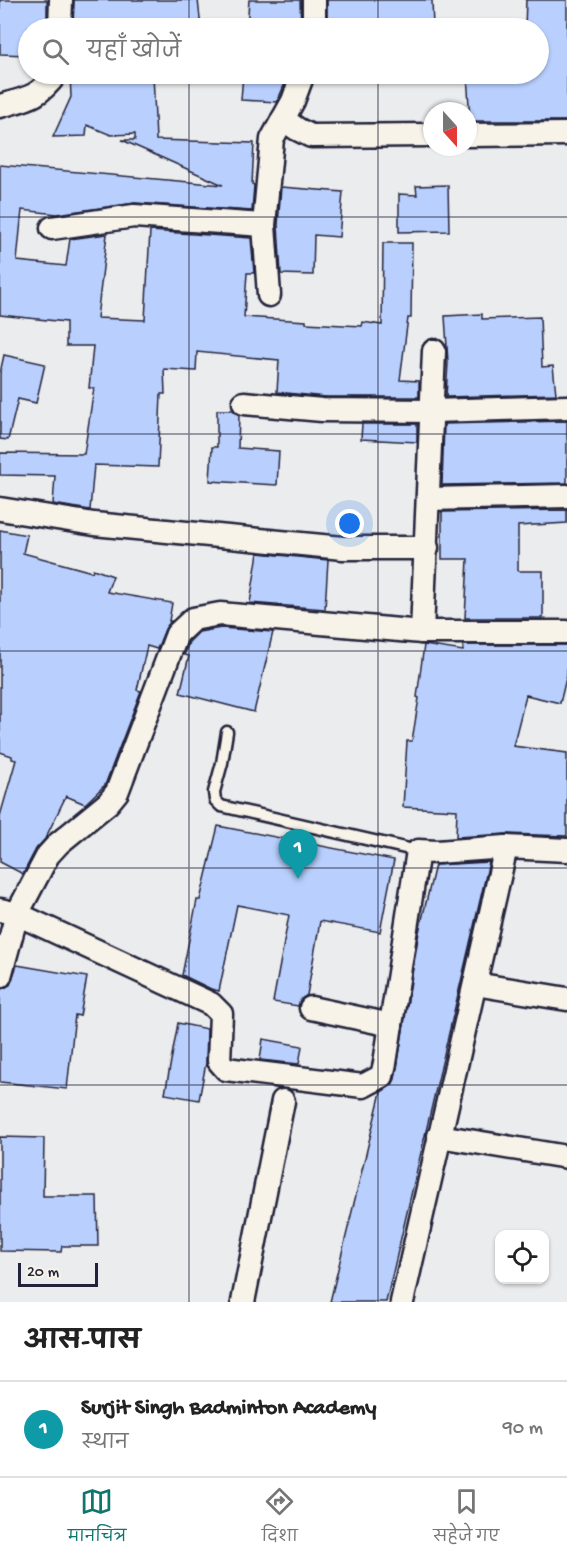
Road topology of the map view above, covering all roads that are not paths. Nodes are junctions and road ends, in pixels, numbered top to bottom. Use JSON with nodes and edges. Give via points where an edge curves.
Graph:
{"nodes":[{"id":1,"x":62,"y":0,"type":"edge"},
{"id":2,"x":314,"y":0,"type":"edge"},
{"id":3,"x":61,"y":18,"type":"edge"},
{"id":4,"x":314,"y":18,"type":"edge"},
{"id":5,"x":48,"y":84,"type":"edge"},
{"id":6,"x":299,"y":84,"type":"edge"},
{"id":7,"x":0,"y":106,"type":"edge"},
{"id":8,"x":283,"y":119,"type":"junction"},
{"id":9,"x":567,"y":134,"type":"edge"},
{"id":10,"x":423,"y":135,"type":"edge"},
{"id":11,"x":477,"y":135,"type":"edge"},
{"id":12,"x":264,"y":225,"type":"junction"},
{"id":13,"x":52,"y":228,"type":"dead end"},
{"id":14,"x":269,"y":295,"type":"dead end"},
{"id":15,"x":434,"y":351,"type":"dead end"},
{"id":16,"x":244,"y":403,"type":"dead end"},
{"id":17,"x":567,"y":407,"type":"edge"},
{"id":18,"x":433,"y":411,"type":"junction"},
{"id":19,"x":567,"y":496,"type":"edge"},
{"id":20,"x":429,"y":499,"type":"junction"},
{"id":21,"x":0,"y":509,"type":"edge"},
{"id":22,"x":427,"y":548,"type":"junction"},
{"id":23,"x":422,"y":632,"type":"junction"},
{"id":24,"x":567,"y":632,"type":"edge"},
{"id":25,"x":227,"y":732,"type":"dead end"},
{"id":26,"x":506,"y":847,"type":"junction"},
{"id":27,"x":567,"y":850,"type":"edge"},
{"id":28,"x":418,"y":851,"type":"junction"},
{"id":29,"x":9,"y":912,"type":"edge"},
{"id":30,"x":0,"y":975,"type":"edge"},
{"id":31,"x":475,"y":984,"type":"junction"},
{"id":32,"x":567,"y":999,"type":"edge"},
{"id":33,"x":311,"y":1008,"type":"dead end"},
{"id":34,"x":391,"y":1025,"type":"junction"},
{"id":35,"x":283,"y":1101,"type":"dead end"},
{"id":36,"x":439,"y":1136,"type":"junction"},
{"id":37,"x":567,"y":1157,"type":"edge"},
{"id":38,"x":243,"y":1302,"type":"edge"},
{"id":39,"x":402,"y":1302,"type":"edge"}],
"edges":[{"from":1,"to":3,"type":"street"},
{"from":2,"to":4,"type":"street"},
{"from":5,"to":7,"type":"street","via":[[34,97]]},
{"from":6,"to":8,"type":"street"},
{"from":8,"to":10,"type":"street","via":[[311,136]]},
{"from":8,"to":12,"type":"street","via":[[272,139]]},
{"from":9,"to":11,"type":"street"},
{"from":12,"to":13,"type":"street","via":[[134,216]]},
{"from":12,"to":14,"type":"street"},
{"from":15,"to":18,"type":"street"},
{"from":16,"to":18,"type":"street","via":[[322,410]]},
{"from":17,"to":18,"type":"street"},
{"from":18,"to":20,"type":"street"},
{"from":19,"to":20,"type":"street"},
{"from":20,"to":22,"type":"street"},
{"from":21,"to":22,"type":"street","via":[[94,524],[343,548]]},
{"from":22,"to":23,"type":"street"},
{"from":23,"to":24,"type":"street"},
{"from":23,"to":29,"type":"street","via":[[220,614],[193,619],[177,634],[117,792],[48,855]]},
{"from":25,"to":28,"type":"lane","via":[[214,792],[221,806]]},
{"from":26,"to":27,"type":"street"},
{"from":26,"to":28,"type":"street"},
{"from":26,"to":31,"type":"street"},
{"from":28,"to":34,"type":"street"},
{"from":29,"to":30,"type":"street"},
{"from":29,"to":34,"type":"street","via":[[211,1004],[221,1014],[219,1061],[226,1070],[363,1086],[382,1076]]},
{"from":31,"to":32,"type":"street"},
{"from":31,"to":36,"type":"street"},
{"from":33,"to":34,"type":"street"},
{"from":35,"to":38,"type":"street"},
{"from":36,"to":37,"type":"street"},
{"from":36,"to":39,"type":"street"}]}
